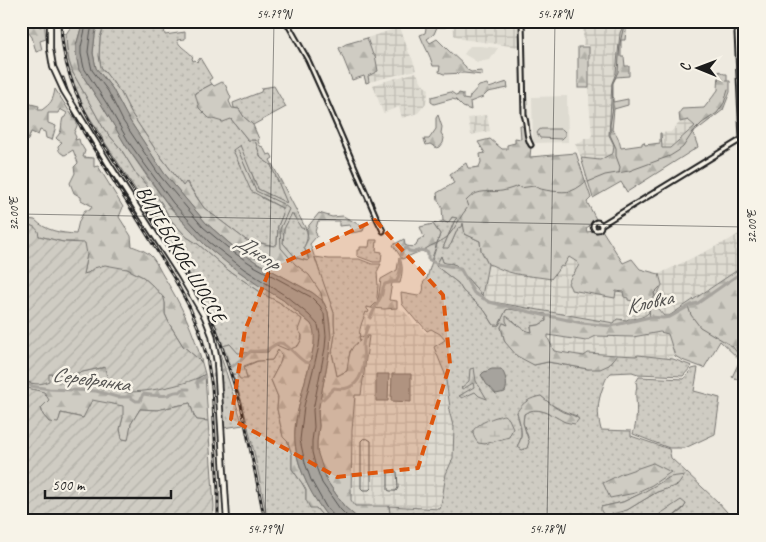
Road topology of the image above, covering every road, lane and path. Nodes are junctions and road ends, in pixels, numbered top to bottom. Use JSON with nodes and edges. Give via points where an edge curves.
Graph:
{"nodes":[{"id":1,"x":50,"y":21,"type":"edge"},
{"id":2,"x":286,"y":21,"type":"edge"},
{"id":3,"x":522,"y":21,"type":"edge"},
{"id":4,"x":745,"y":32,"type":"edge"},
{"id":5,"x":531,"y":145,"type":"dead end"},
{"id":6,"x":601,"y":224,"type":"dead end"},
{"id":7,"x":383,"y":231,"type":"dead end"},
{"id":8,"x":227,"y":521,"type":"edge"}],
"edges":[{"from":1,"to":8,"type":"main road","name":"ВИТЕБСКОЕ ШОССЕ","bridge":true,"via":[[51,55],[58,79],[181,276],[212,335],[217,362]]},
{"from":2,"to":7,"type":"street","via":[[308,60]]},
{"from":3,"to":5,"type":"street","via":[[524,115]]},
{"from":4,"to":6,"type":"street","via":[[737,33],[742,139]]}]}
